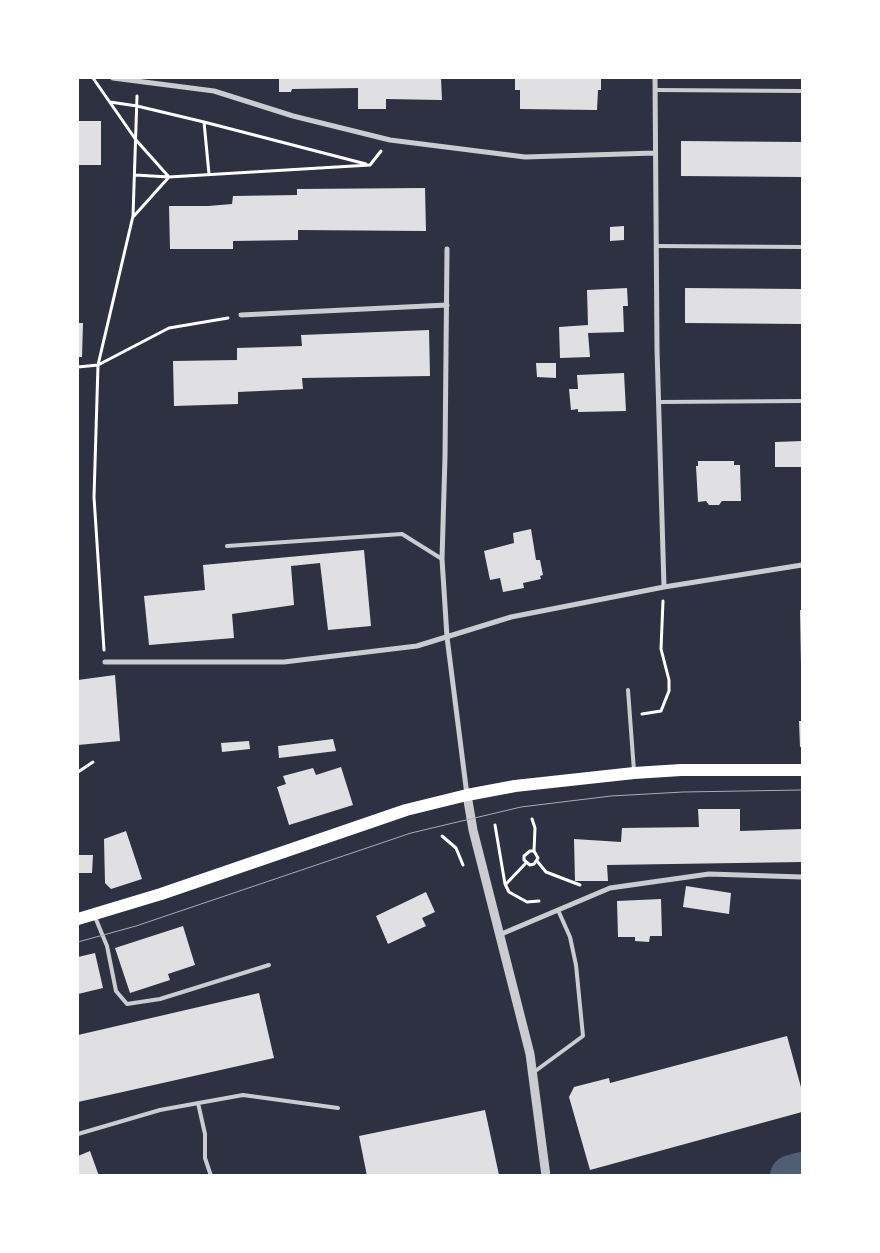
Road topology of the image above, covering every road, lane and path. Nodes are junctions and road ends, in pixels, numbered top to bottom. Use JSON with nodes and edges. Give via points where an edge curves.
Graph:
{"nodes":[{"id":1,"x":93,"y":78,"type":"edge"},
{"id":2,"x":112,"y":78,"type":"edge"},
{"id":3,"x":655,"y":78,"type":"edge"},
{"id":4,"x":138,"y":80,"type":"junction"},
{"id":5,"x":655,"y":90,"type":"junction"},
{"id":6,"x":802,"y":91,"type":"edge"},
{"id":7,"x":110,"y":102,"type":"junction"},
{"id":8,"x":137,"y":106,"type":"junction"},
{"id":9,"x":204,"y":122,"type":"junction"},
{"id":10,"x":136,"y":140,"type":"junction"},
{"id":11,"x":390,"y":140,"type":"junction"},
{"id":12,"x":655,"y":154,"type":"junction"},
{"id":13,"x":370,"y":165,"type":"junction"},
{"id":14,"x":209,"y":174,"type":"junction"},
{"id":15,"x":135,"y":175,"type":"junction"},
{"id":16,"x":169,"y":176,"type":"junction"},
{"id":17,"x":134,"y":216,"type":"junction"},
{"id":18,"x":656,"y":246,"type":"junction"},
{"id":19,"x":802,"y":247,"type":"edge"},
{"id":20,"x":447,"y":249,"type":"dead end"},
{"id":21,"x":447,"y":305,"type":"junction"},
{"id":22,"x":241,"y":315,"type":"joint"},
{"id":23,"x":98,"y":365,"type":"junction"},
{"id":24,"x":78,"y":367,"type":"edge"},
{"id":25,"x":802,"y":401,"type":"edge"},
{"id":26,"x":659,"y":402,"type":"junction"},
{"id":27,"x":227,"y":546,"type":"dead end"},
{"id":28,"x":442,"y":559,"type":"junction"},
{"id":29,"x":802,"y":565,"type":"edge"},
{"id":30,"x":664,"y":587,"type":"junction"},
{"id":31,"x":447,"y":637,"type":"junction"},
{"id":32,"x":104,"y":662,"type":"joint"},
{"id":33,"x":628,"y":690,"type":"dead end"},
{"id":34,"x":630,"y":716,"type":"junction"},
{"id":35,"x":93,"y":762,"type":"dead end"},
{"id":36,"x":802,"y":770,"type":"edge"},
{"id":37,"x":78,"y":772,"type":"edge"},
{"id":38,"x":634,"y":773,"type":"junction"},
{"id":39,"x":467,"y":795,"type":"junction"},
{"id":40,"x":532,"y":819,"type":"dead end"},
{"id":41,"x":495,"y":825,"type":"dead end"},
{"id":42,"x":442,"y":836,"type":"dead end"},
{"id":43,"x":534,"y":851,"type":"junction"},
{"id":44,"x":536,"y":861,"type":"junction"},
{"id":45,"x":526,"y":863,"type":"junction"},
{"id":46,"x":464,"y":866,"type":"dead end"},
{"id":47,"x":802,"y":877,"type":"edge"},
{"id":48,"x":505,"y":884,"type":"junction"},
{"id":49,"x":572,"y":889,"type":"dead end"},
{"id":50,"x":547,"y":899,"type":"dead end"},
{"id":51,"x":558,"y":910,"type":"junction"},
{"id":52,"x":94,"y":915,"type":"junction"},
{"id":53,"x":78,"y":919,"type":"edge"},
{"id":54,"x":498,"y":936,"type":"junction"},
{"id":55,"x":269,"y":965,"type":"dead end"},
{"id":56,"x":532,"y":1073,"type":"junction"},
{"id":57,"x":198,"y":1103,"type":"junction"},
{"id":58,"x":338,"y":1108,"type":"dead end"},
{"id":59,"x":78,"y":1134,"type":"edge"},
{"id":60,"x":211,"y":1176,"type":"edge"},
{"id":61,"x":546,"y":1176,"type":"edge"}],
"edges":[{"from":1,"to":7,"type":"path"},
{"from":2,"to":4,"type":"street"},
{"from":3,"to":5,"type":"street"},
{"from":4,"to":8,"type":"path"},
{"from":4,"to":11,"type":"street","via":[[214,91],[293,116]]},
{"from":5,"to":6,"type":"lane"},
{"from":5,"to":12,"type":"street"},
{"from":7,"to":8,"type":"path"},
{"from":7,"to":10,"type":"path"},
{"from":8,"to":9,"type":"path"},
{"from":8,"to":10,"type":"path"},
{"from":9,"to":13,"type":"path"},
{"from":9,"to":14,"type":"path"},
{"from":10,"to":15,"type":"path"},
{"from":10,"to":16,"type":"path"},
{"from":11,"to":12,"type":"street","via":[[525,157]]},
{"from":11,"to":13,"type":"path"},
{"from":12,"to":18,"type":"street"},
{"from":13,"to":14,"type":"path"},
{"from":14,"to":16,"type":"path"},
{"from":15,"to":16,"type":"path"},
{"from":15,"to":17,"type":"path"},
{"from":16,"to":17,"type":"path"},
{"from":17,"to":23,"type":"path"},
{"from":18,"to":19,"type":"lane"},
{"from":18,"to":26,"type":"street"},
{"from":20,"to":21,"type":"street"},
{"from":21,"to":22,"type":"street"},
{"from":21,"to":28,"type":"street"},
{"from":22,"to":23,"type":"path","via":[[168,328]]},
{"from":23,"to":24,"type":"path"},
{"from":23,"to":32,"type":"path","via":[[94,497]]},
{"from":25,"to":26,"type":"lane"},
{"from":26,"to":30,"type":"street"},
{"from":27,"to":28,"type":"lane","via":[[402,534]]},
{"from":28,"to":31,"type":"street"},
{"from":29,"to":30,"type":"street"},
{"from":30,"to":31,"type":"street","via":[[511,617]]},
{"from":30,"to":34,"type":"path","via":[[661,649],[670,680],[669,691],[662,711]]},
{"from":31,"to":32,"type":"street","via":[[417,646],[284,662]]},
{"from":31,"to":39,"type":"street"},
{"from":33,"to":34,"type":"lane"},
{"from":34,"to":38,"type":"lane"},
{"from":35,"to":37,"type":"path"},
{"from":36,"to":38,"type":"main road"},
{"from":38,"to":39,"type":"main road","via":[[515,786]]},
{"from":39,"to":52,"type":"main road","via":[[406,810]]},
{"from":39,"to":54,"type":"street"},
{"from":40,"to":43,"type":"path"},
{"from":41,"to":48,"type":"path"},
{"from":42,"to":46,"type":"path","via":[[456,848]]},
{"from":43,"to":44,"type":"path","via":[[538,858]]},
{"from":43,"to":45,"type":"path","via":[[526,852]]},
{"from":44,"to":45,"type":"path","via":[[530,865]]},
{"from":44,"to":49,"type":"path","via":[[546,872],[581,885]]},
{"from":45,"to":48,"type":"path"},
{"from":47,"to":51,"type":"street","via":[[709,874],[610,888]]},
{"from":48,"to":50,"type":"path","via":[[509,892],[527,902]]},
{"from":51,"to":54,"type":"street"},
{"from":51,"to":56,"type":"lane","via":[[570,937],[576,965],[583,1036]]},
{"from":52,"to":53,"type":"main road"},
{"from":52,"to":55,"type":"lane","via":[[107,946],[116,992],[127,1004],[160,999]]},
{"from":54,"to":56,"type":"street","via":[[530,1054]]},
{"from":56,"to":61,"type":"street"},
{"from":57,"to":58,"type":"lane","via":[[244,1095]]},
{"from":57,"to":59,"type":"lane","via":[[160,1110]]},
{"from":57,"to":60,"type":"lane","via":[[205,1134],[205,1158]]}]}
